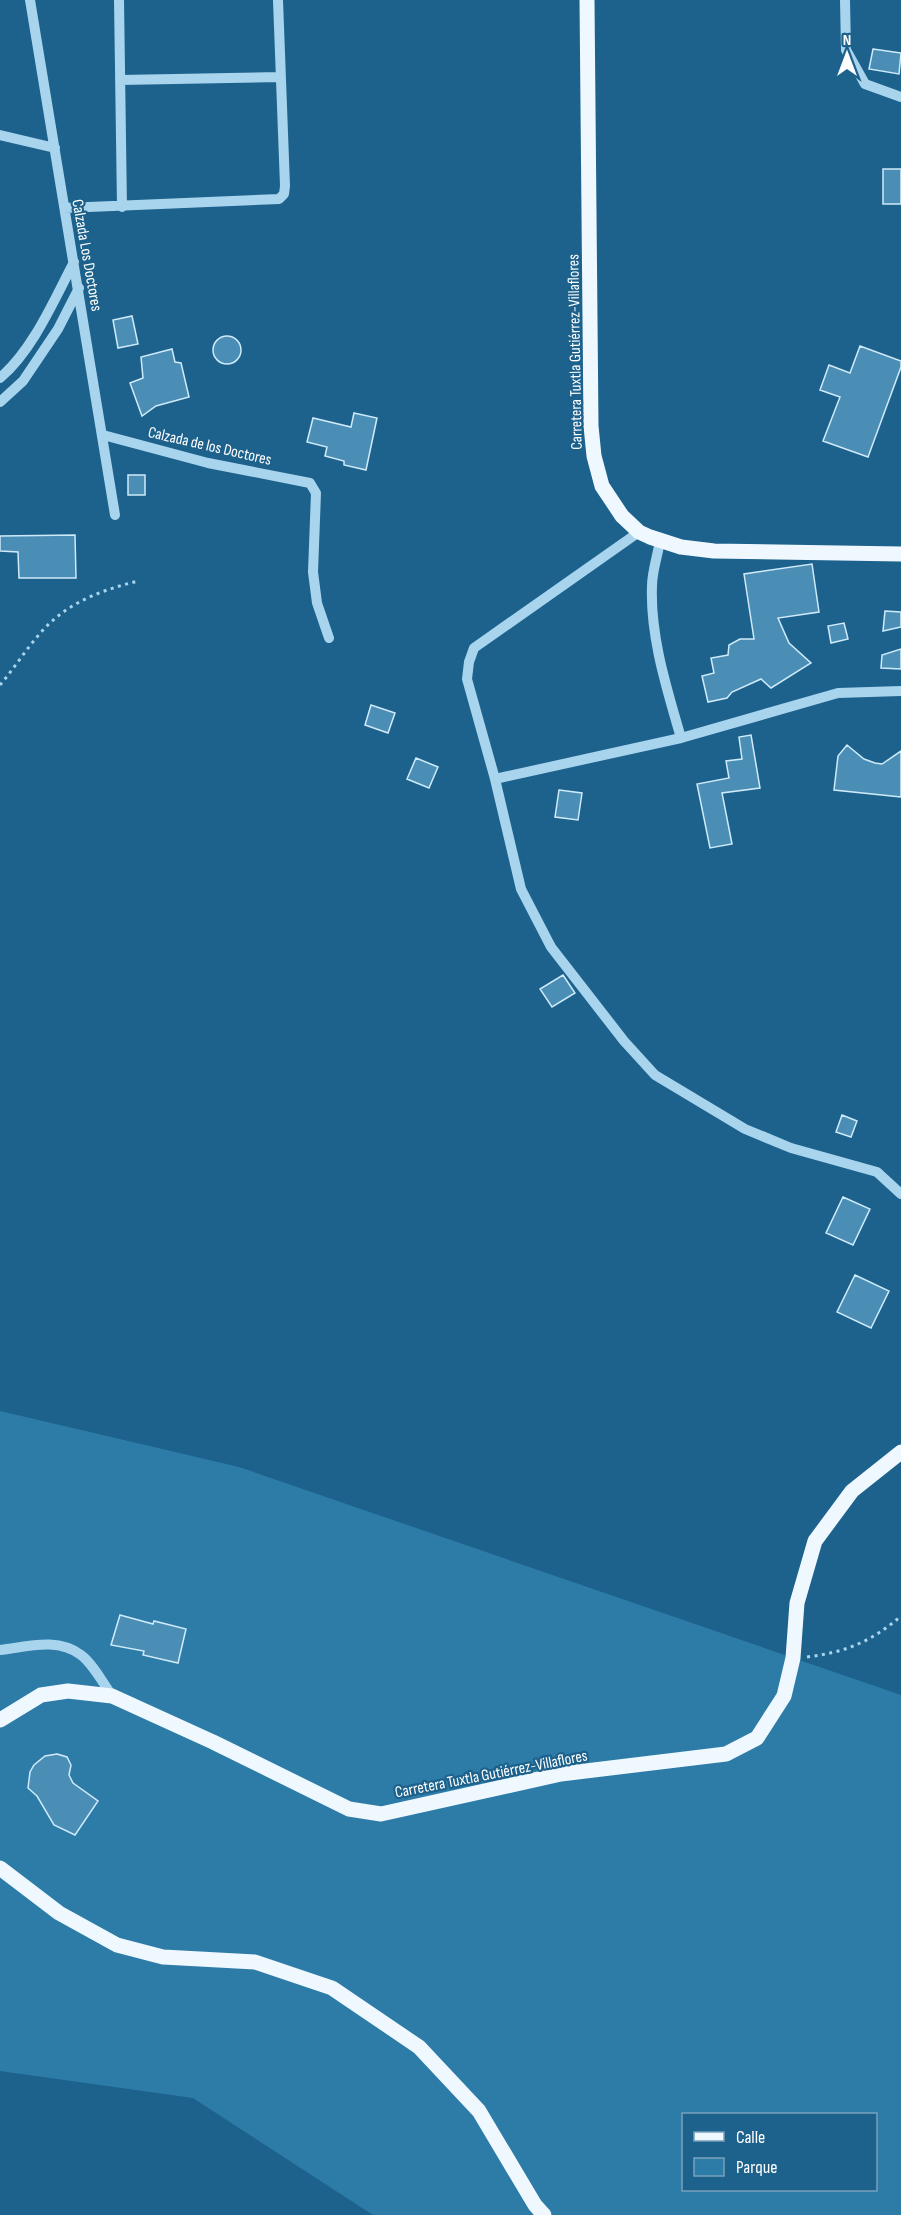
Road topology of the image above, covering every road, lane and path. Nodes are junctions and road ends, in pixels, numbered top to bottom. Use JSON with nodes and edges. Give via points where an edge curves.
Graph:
{"nodes":[{"id":1,"x":30,"y":0,"type":"edge"},
{"id":2,"x":119,"y":0,"type":"edge"},
{"id":3,"x":279,"y":0,"type":"edge"},
{"id":4,"x":587,"y":0,"type":"edge"},
{"id":5,"x":845,"y":0,"type":"edge"},
{"id":6,"x":280,"y":78,"type":"junction"},
{"id":7,"x":120,"y":80,"type":"junction"},
{"id":8,"x":901,"y":97,"type":"edge"},
{"id":9,"x":0,"y":135,"type":"edge"},
{"id":10,"x":55,"y":148,"type":"junction"},
{"id":11,"x":122,"y":207,"type":"junction"},
{"id":12,"x":65,"y":208,"type":"junction"},
{"id":13,"x":74,"y":262,"type":"junction"},
{"id":14,"x":79,"y":288,"type":"junction"},
{"id":15,"x":13,"y":367,"type":"junction"},
{"id":16,"x":0,"y":378,"type":"edge"},
{"id":17,"x":23,"y":381,"type":"junction"},
{"id":18,"x":0,"y":402,"type":"edge"},
{"id":19,"x":103,"y":435,"type":"junction"},
{"id":20,"x":115,"y":515,"type":"dead end"},
{"id":21,"x":639,"y":532,"type":"junction"},
{"id":22,"x":660,"y":540,"type":"junction"},
{"id":23,"x":901,"y":554,"type":"edge"},
{"id":24,"x":138,"y":581,"type":"dead end"},
{"id":25,"x":329,"y":638,"type":"dead end"},
{"id":26,"x":0,"y":685,"type":"edge"},
{"id":27,"x":901,"y":691,"type":"edge"},
{"id":28,"x":681,"y":738,"type":"junction"},
{"id":29,"x":495,"y":779,"type":"junction"},
{"id":30,"x":901,"y":1194,"type":"edge"},
{"id":31,"x":901,"y":1452,"type":"edge"},
{"id":32,"x":901,"y":1616,"type":"edge"},
{"id":33,"x":0,"y":1650,"type":"edge"},
{"id":34,"x":793,"y":1658,"type":"junction"},
{"id":35,"x":112,"y":1696,"type":"junction"},
{"id":36,"x":0,"y":1720,"type":"edge"},
{"id":37,"x":0,"y":1868,"type":"edge"},
{"id":38,"x":544,"y":2215,"type":"edge"}],
"edges":[{"from":1,"to":10,"type":"street","name":"Calzada Los Doctores"},
{"from":2,"to":7,"type":"street"},
{"from":3,"to":6,"type":"street"},
{"from":4,"to":21,"type":"main road","name":"Carretera Tuxtla Gutiérrez-Villaflores","via":[[591,426],[602,486],[622,516]]},
{"from":5,"to":8,"type":"street","via":[[846,50],[865,84]]},
{"from":6,"to":7,"type":"street"},
{"from":6,"to":11,"type":"street","via":[[285,186],[279,199]]},
{"from":7,"to":11,"type":"street"},
{"from":9,"to":10,"type":"street"},
{"from":10,"to":12,"type":"street","name":"Calzada Los Doctores"},
{"from":11,"to":12,"type":"street"},
{"from":12,"to":13,"type":"street","name":"Calzada Los Doctores"},
{"from":13,"to":14,"type":"street","name":"Calzada Los Doctores"},
{"from":13,"to":15,"type":"street","via":[[48,313]]},
{"from":14,"to":17,"type":"street","via":[[58,329]]},
{"from":14,"to":19,"type":"street","name":"Calzada Los Doctores"},
{"from":15,"to":16,"type":"street"},
{"from":15,"to":17,"type":"street"},
{"from":17,"to":18,"type":"street"},
{"from":19,"to":20,"type":"street","name":"Calzada Los Doctores"},
{"from":19,"to":25,"type":"street","name":"Calzada de los Doctores","via":[[208,463],[310,483],[316,492],[313,572],[317,603]]},
{"from":21,"to":22,"type":"main road","name":"Carretera Tuxtla Gutiérrez-Villaflores"},
{"from":21,"to":29,"type":"street","via":[[474,648],[467,679]]},
{"from":22,"to":23,"type":"main road","name":"Carretera Tuxtla Gutiérrez-Villaflores","via":[[731,552]]},
{"from":22,"to":28,"type":"street","via":[[652,585],[655,634]]},
{"from":24,"to":26,"type":"path","via":[[104,590],[75,604],[50,623]]},
{"from":27,"to":28,"type":"street","via":[[838,693]]},
{"from":28,"to":29,"type":"street"},
{"from":29,"to":30,"type":"street","via":[[521,890],[551,947],[655,1075],[745,1129],[791,1148],[878,1172]]},
{"from":31,"to":34,"type":"main road","name":"Carretera Tuxtla Gutiérrez-Villaflores","via":[[852,1491],[815,1541],[797,1603]]},
{"from":32,"to":34,"type":"path","via":[[876,1636],[852,1648]]},
{"from":33,"to":35,"type":"street","via":[[52,1644],[70,1649],[83,1656]]},
{"from":34,"to":35,"type":"main road","name":"Carretera Tuxtla Gutiérrez-Villaflores","via":[[784,1696],[757,1738],[726,1754],[561,1774],[381,1814],[349,1809]]},
{"from":35,"to":36,"type":"main road","name":"Carretera Tuxtla Gutiérrez-Villaflores","via":[[68,1691],[41,1695]]},
{"from":37,"to":38,"type":"main road","via":[[59,1913],[117,1945],[163,1957],[255,1962],[332,1988],[419,2047],[479,2111]]}]}
